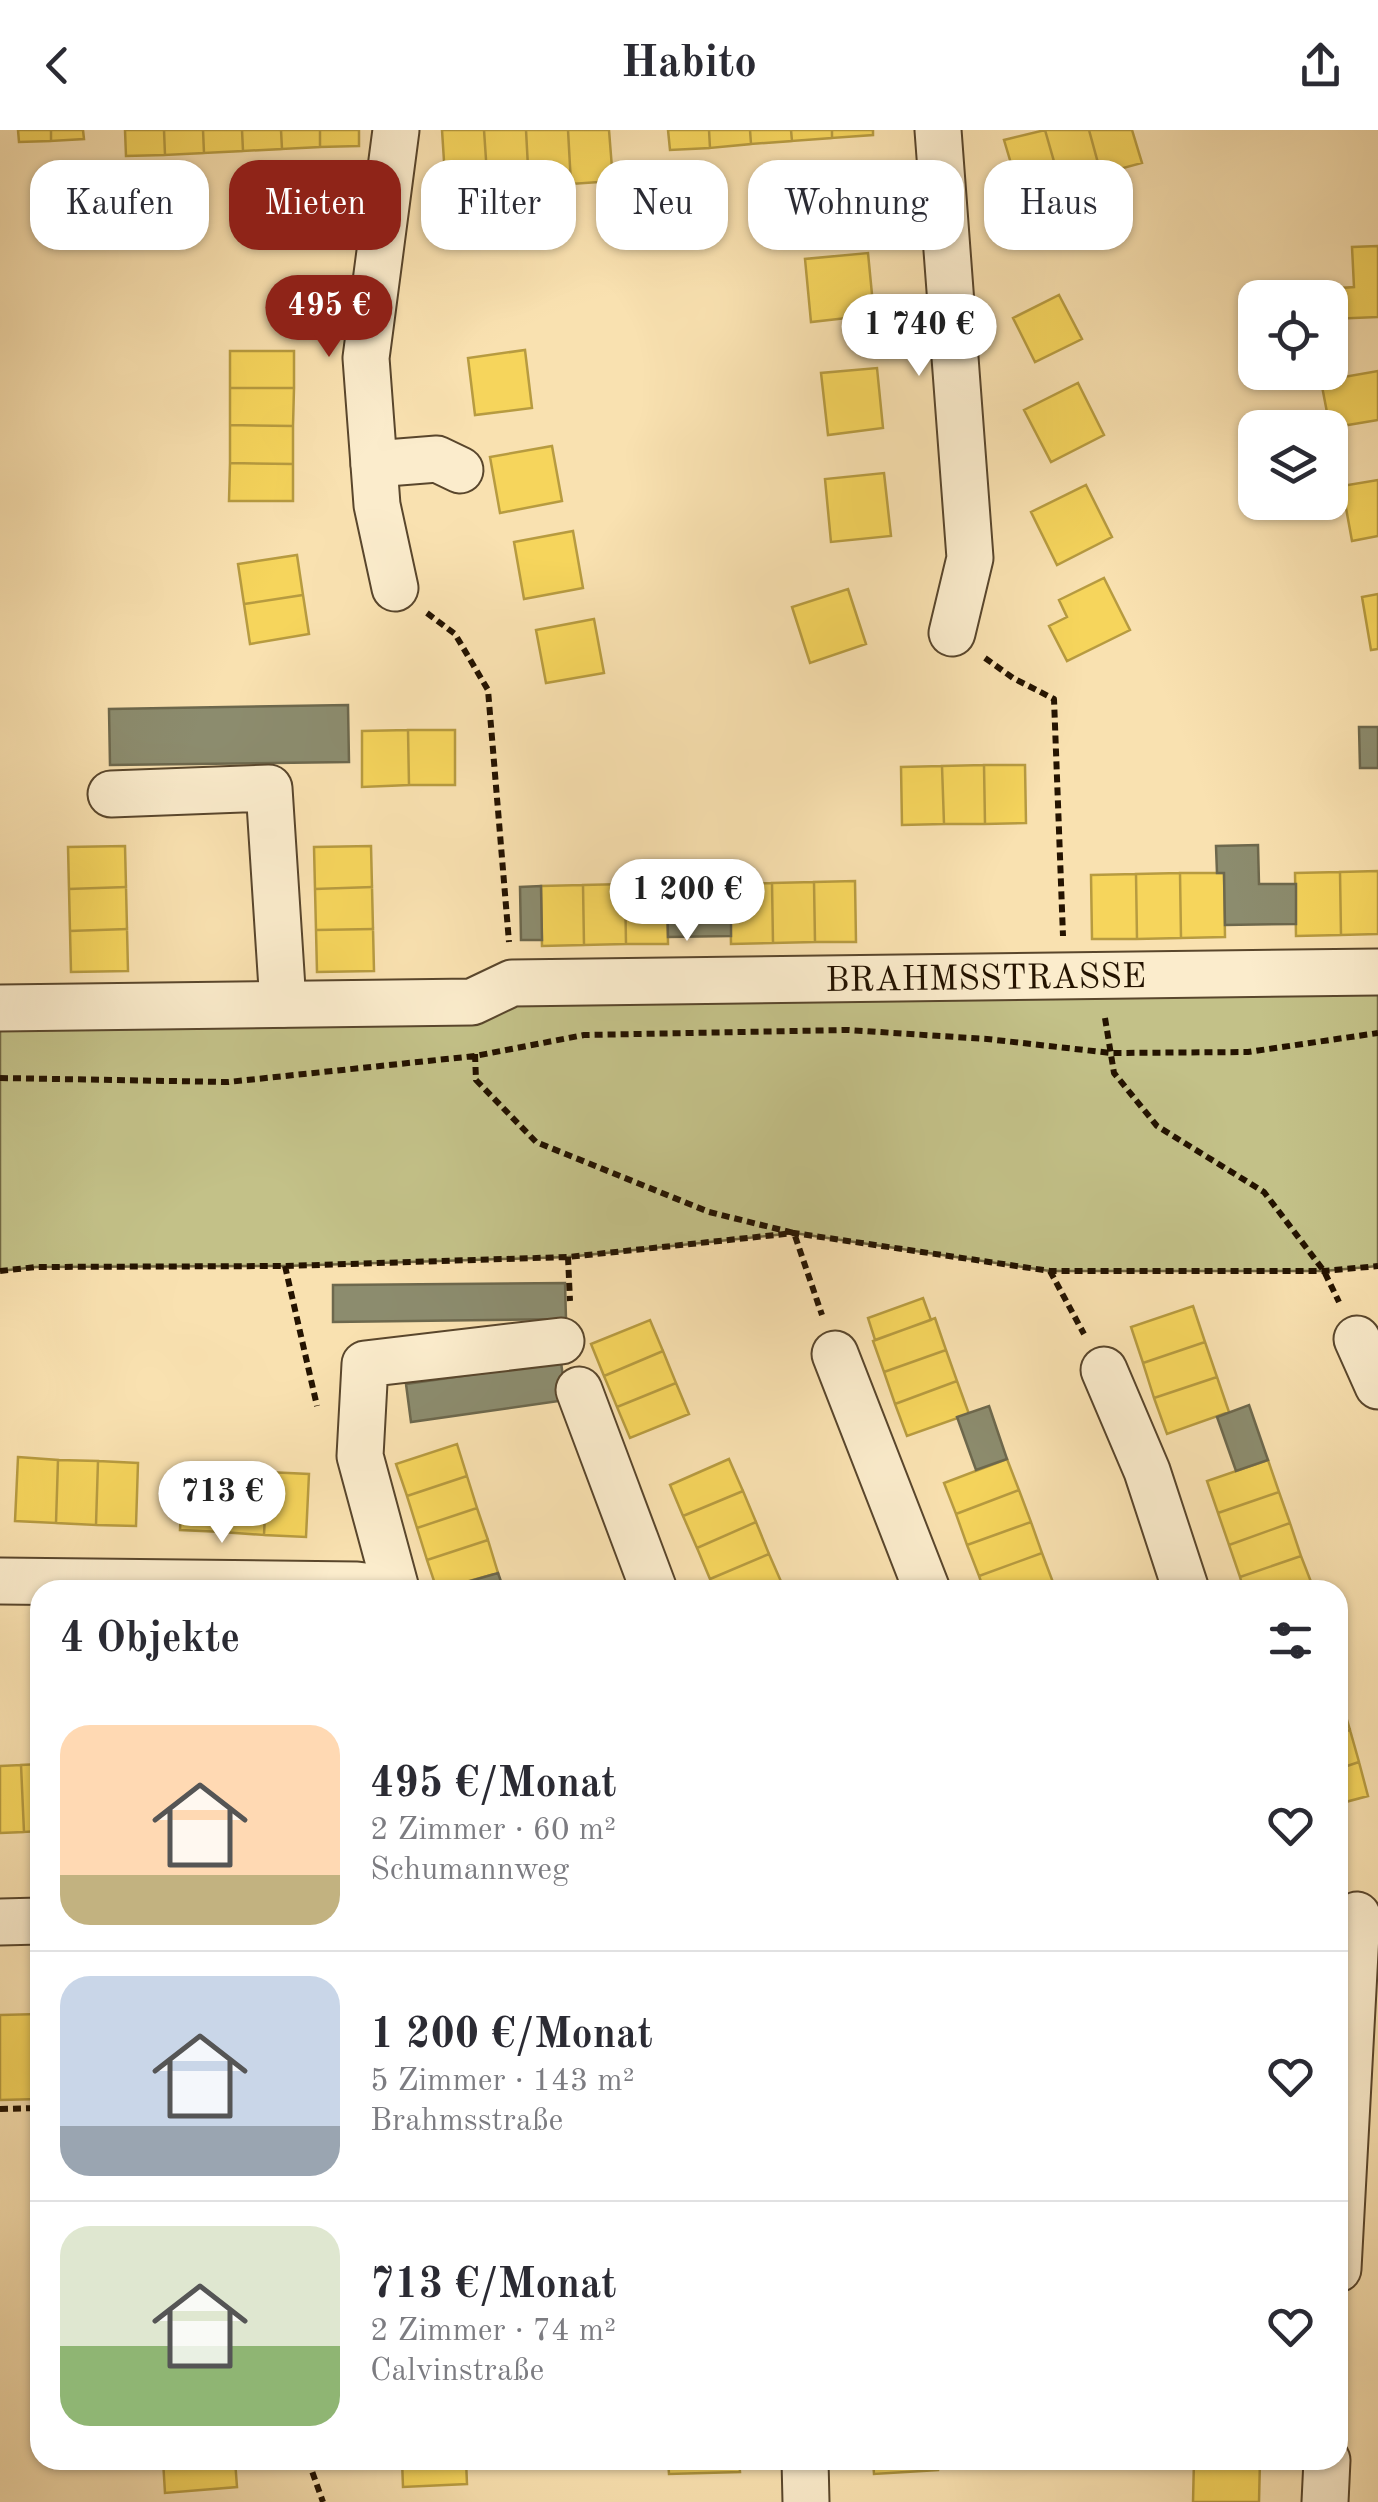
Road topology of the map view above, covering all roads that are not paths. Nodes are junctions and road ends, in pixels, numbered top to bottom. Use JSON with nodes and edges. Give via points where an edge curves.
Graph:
{"nodes":[{"id":1,"x":396,"y":130,"type":"edge"},
{"id":2,"x":938,"y":130,"type":"edge"},
{"id":3,"x":374,"y":464,"type":"junction"},
{"id":4,"x":460,"y":470,"type":"dead end"},
{"id":5,"x":394,"y":588,"type":"road end"},
{"id":6,"x":952,"y":633,"type":"road end"},
{"id":7,"x":111,"y":794,"type":"dead end"},
{"id":8,"x":1378,"y":972,"type":"edge"},
{"id":9,"x":283,"y":1004,"type":"junction"},
{"id":10,"x":0,"y":1008,"type":"edge"},
{"id":11,"x":1356,"y":1339,"type":"dead end"},
{"id":12,"x":561,"y":1341,"type":"dead end"},
{"id":13,"x":835,"y":1354,"type":"road end"},
{"id":14,"x":1104,"y":1370,"type":"road end"},
{"id":15,"x":1378,"y":1386,"type":"edge"},
{"id":16,"x":579,"y":1390,"type":"dead end"},
{"id":17,"x":393,"y":1580,"type":"edge"},
{"id":18,"x":650,"y":1580,"type":"edge"},
{"id":19,"x":923,"y":1580,"type":"edge"},
{"id":20,"x":1183,"y":1580,"type":"edge"},
{"id":21,"x":0,"y":1581,"type":"edge"},
{"id":22,"x":30,"y":1581,"type":"edge"},
{"id":23,"x":1357,"y":1914,"type":"edge"},
{"id":24,"x":30,"y":1920,"type":"edge"},
{"id":25,"x":0,"y":1922,"type":"edge"},
{"id":26,"x":1348,"y":2082,"type":"edge"},
{"id":27,"x":806,"y":2470,"type":"edge"},
{"id":28,"x":1327,"y":2470,"type":"edge"},
{"id":29,"x":806,"y":2502,"type":"edge"},
{"id":30,"x":1325,"y":2502,"type":"edge"}],
"edges":[{"from":1,"to":3,"type":"street","via":[[366,358]]},
{"from":2,"to":6,"type":"street","via":[[970,558]]},
{"from":3,"to":4,"type":"street","via":[[437,459]]},
{"from":3,"to":5,"type":"street"},
{"from":7,"to":9,"type":"street","via":[[269,788]]},
{"from":8,"to":9,"type":"street","name":"BRAHMSSTRASSE","via":[[492,992]]},
{"from":9,"to":10,"type":"street","name":"BRAHMSSTRASSE"},
{"from":11,"to":15,"type":"street"},
{"from":12,"to":17,"type":"street","via":[[365,1364],[360,1456]]},
{"from":13,"to":19,"type":"street"},
{"from":14,"to":20,"type":"street"},
{"from":16,"to":18,"type":"street"},
{"from":21,"to":22,"type":"street"},
{"from":23,"to":26,"type":"street"},
{"from":24,"to":25,"type":"street"},
{"from":27,"to":29,"type":"street"},
{"from":28,"to":30,"type":"street"}]}
